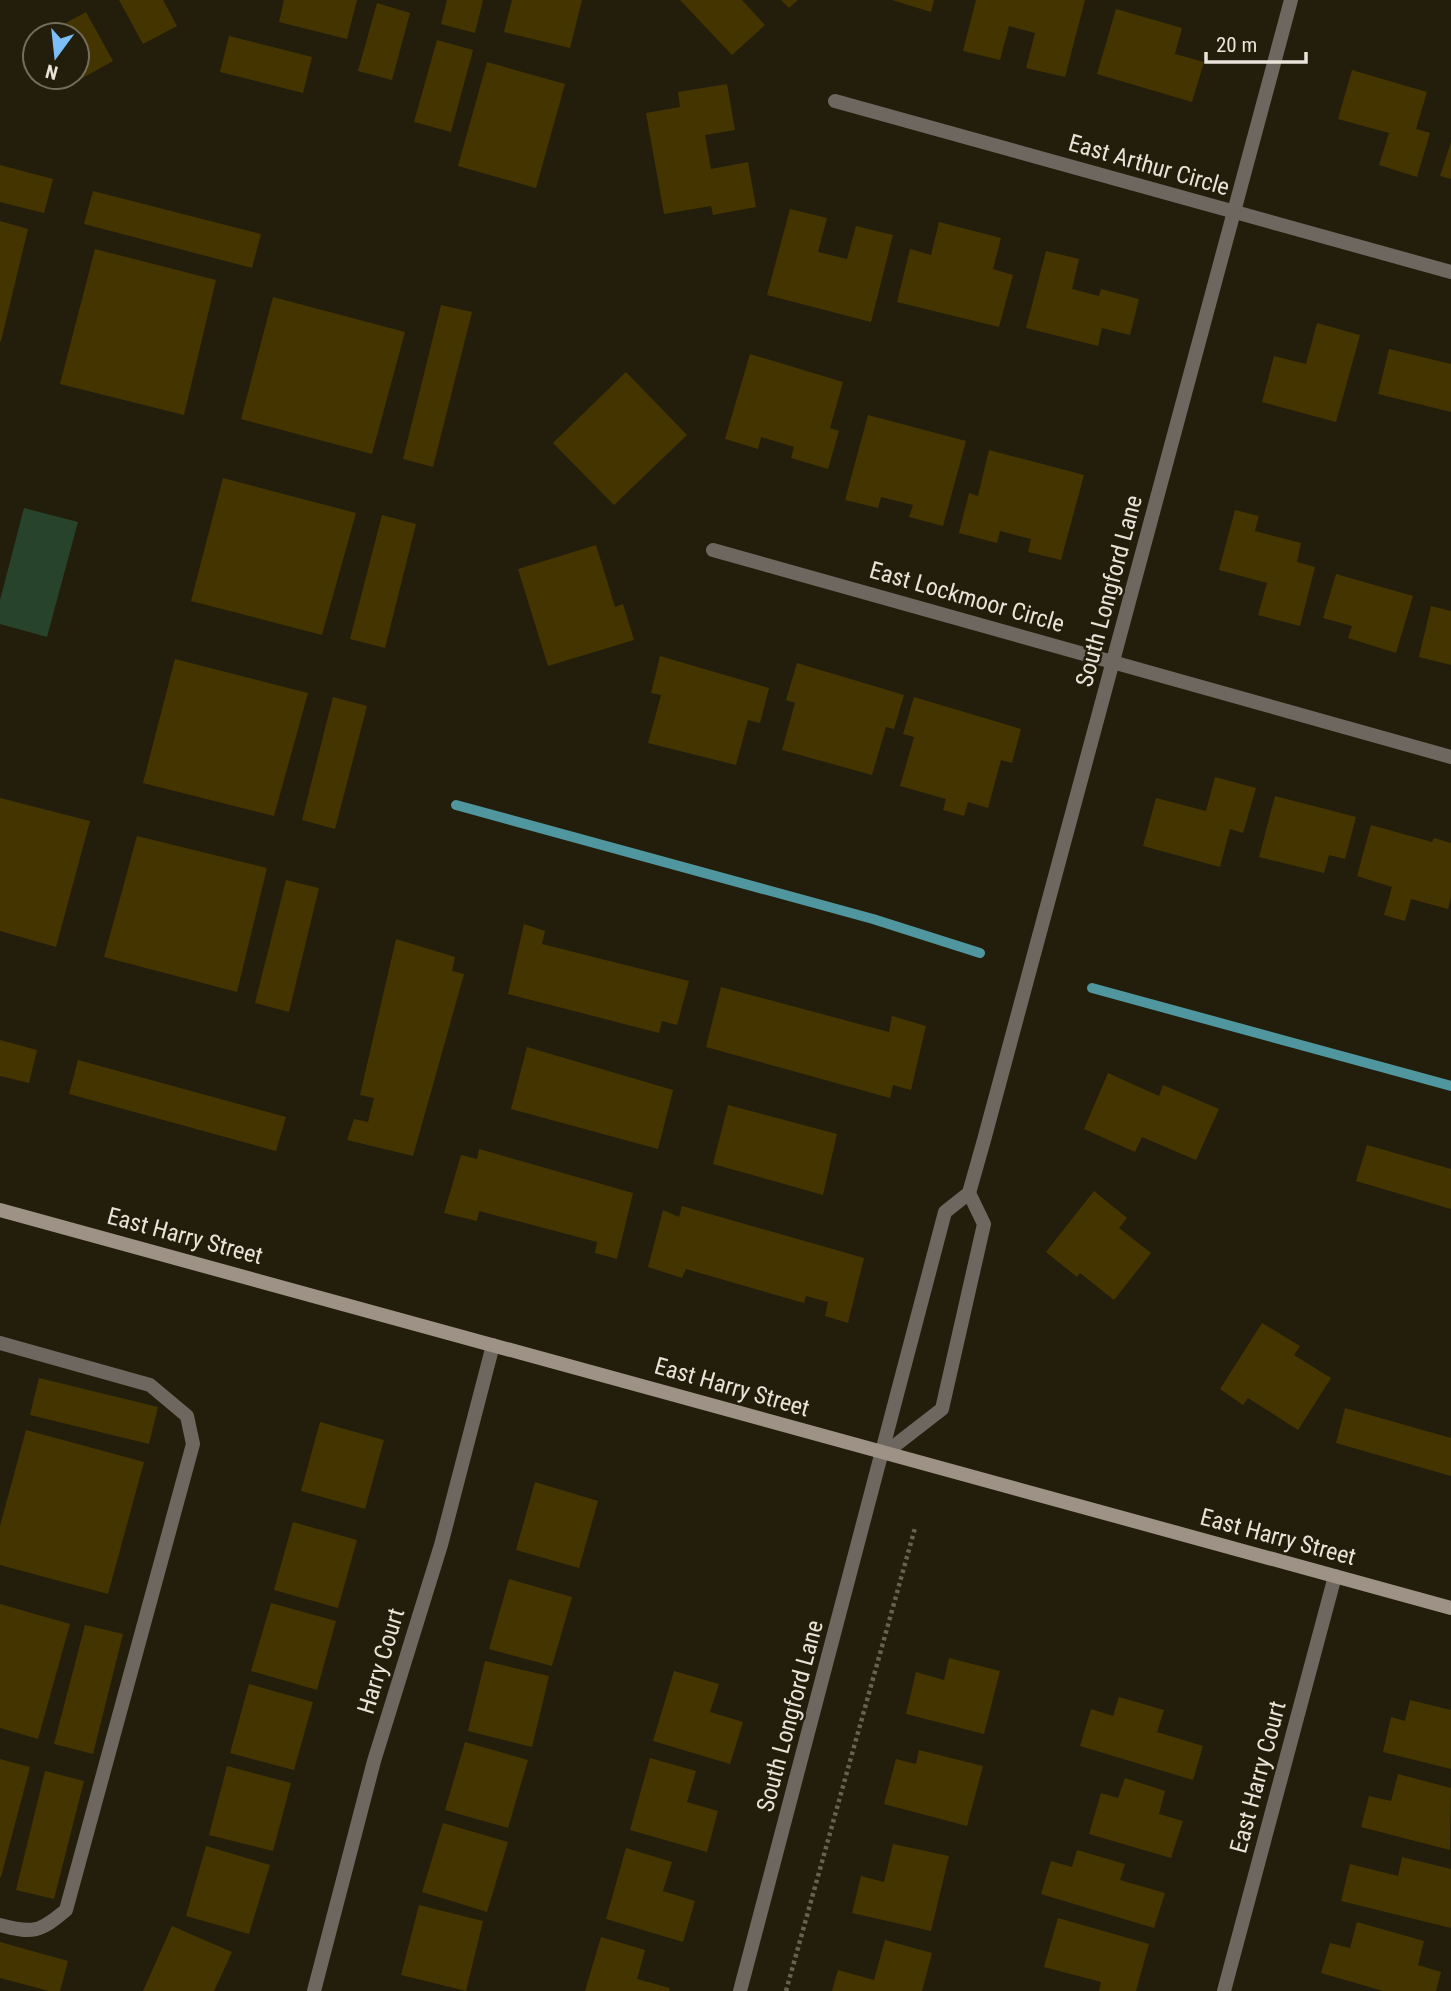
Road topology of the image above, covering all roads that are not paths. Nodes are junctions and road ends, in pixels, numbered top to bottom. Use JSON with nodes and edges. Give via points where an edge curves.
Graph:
{"nodes":[{"id":1,"x":1291,"y":0,"type":"edge"},
{"id":2,"x":835,"y":101,"type":"dead end"},
{"id":3,"x":1233,"y":212,"type":"junction"},
{"id":4,"x":1451,"y":272,"type":"edge"},
{"id":5,"x":713,"y":550,"type":"dead end"},
{"id":6,"x":1113,"y":662,"type":"junction"},
{"id":7,"x":1451,"y":757,"type":"edge"},
{"id":8,"x":969,"y":1192,"type":"junction"},
{"id":9,"x":0,"y":1210,"type":"edge"},
{"id":10,"x":0,"y":1343,"type":"edge"},
{"id":11,"x":493,"y":1345,"type":"junction"},
{"id":12,"x":884,"y":1454,"type":"junction"},
{"id":13,"x":1335,"y":1576,"type":"junction"},
{"id":14,"x":1451,"y":1608,"type":"edge"},
{"id":15,"x":0,"y":1925,"type":"edge"},
{"id":16,"x":314,"y":1991,"type":"edge"},
{"id":17,"x":740,"y":1991,"type":"edge"},
{"id":18,"x":1224,"y":1991,"type":"edge"}],
"edges":[{"from":1,"to":3,"type":"street","name":"South Longford Lane"},
{"from":2,"to":3,"type":"street","name":"East Arthur Circle"},
{"from":3,"to":4,"type":"street","name":"East Arthur Circle"},
{"from":3,"to":6,"type":"street","name":"South Longford Lane"},
{"from":5,"to":6,"type":"street","name":"East Lockmoor Circle"},
{"from":6,"to":7,"type":"street","name":"East Lockmoor Circle"},
{"from":6,"to":8,"type":"street","name":"South Longford Lane"},
{"from":8,"to":12,"type":"street","name":"South Longford Lane","via":[[945,1212]]},
{"from":8,"to":12,"type":"street","via":[[984,1224],[942,1409]]},
{"from":9,"to":11,"type":"main road","name":"East Harry Street"},
{"from":10,"to":15,"type":"street","via":[[150,1385],[187,1416],[193,1444],[66,1910],[45,1928],[24,1931]]},
{"from":11,"to":12,"type":"main road","name":"East Harry Street"},
{"from":11,"to":16,"type":"street","name":"Harry Court","via":[[441,1545],[374,1761]]},
{"from":12,"to":13,"type":"main road","name":"East Harry Street"},
{"from":12,"to":17,"type":"street","name":"South Longford Lane"},
{"from":13,"to":14,"type":"main road","name":"East Harry Street"},
{"from":13,"to":18,"type":"street","name":"East Harry Court"}]}
